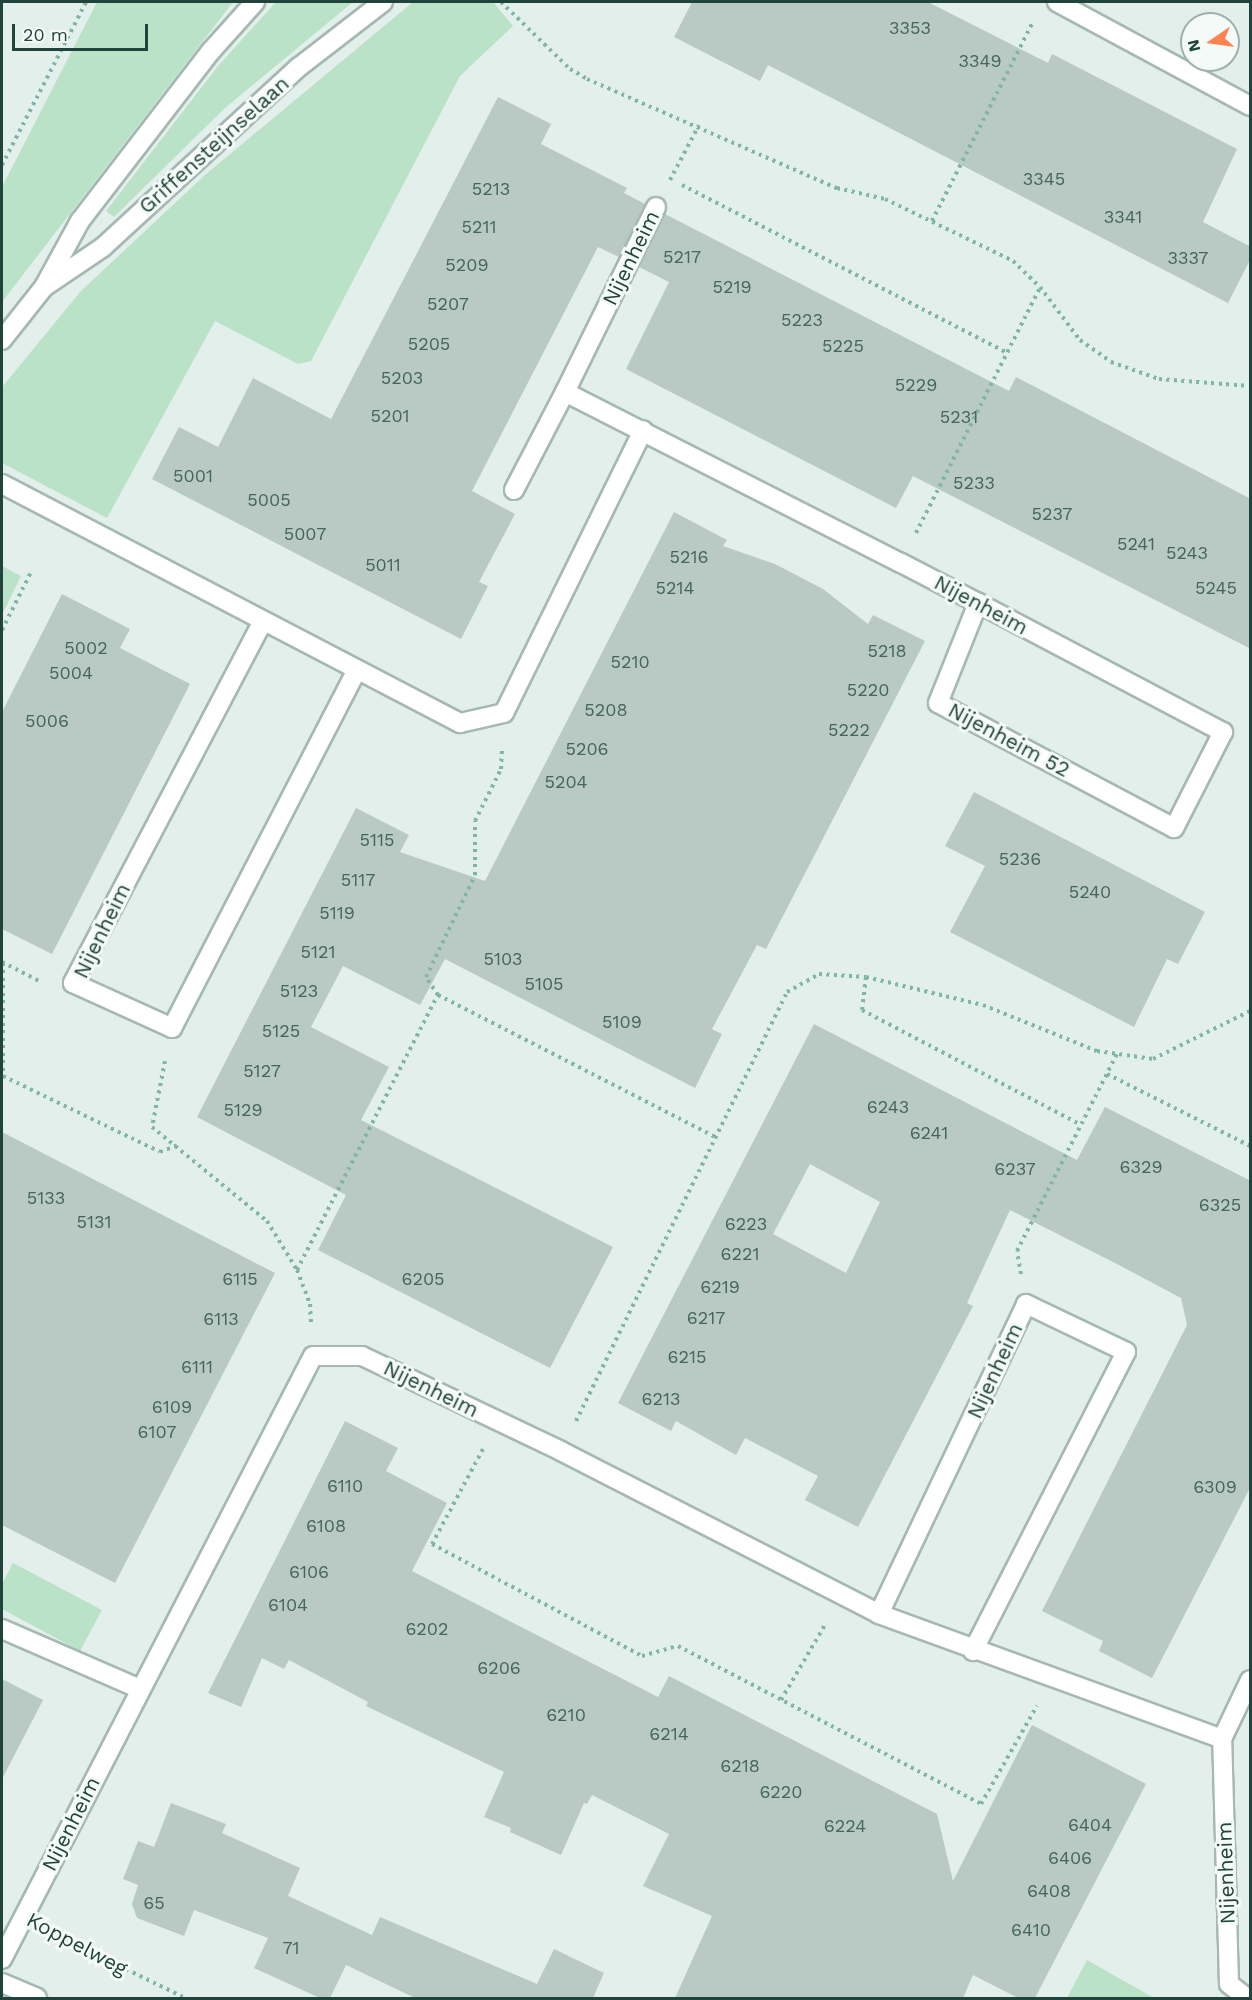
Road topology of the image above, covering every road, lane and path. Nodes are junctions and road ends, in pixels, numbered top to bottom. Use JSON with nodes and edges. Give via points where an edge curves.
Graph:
{"nodes":[{"id":1,"x":86,"y":2,"type":"edge"},
{"id":2,"x":255,"y":2,"type":"edge"},
{"id":3,"x":383,"y":2,"type":"edge"},
{"id":4,"x":1057,"y":2,"type":"edge"},
{"id":5,"x":504,"y":3,"type":"edge"},
{"id":6,"x":1033,"y":22,"type":"dead end"},
{"id":7,"x":1251,"y":106,"type":"edge"},
{"id":8,"x":699,"y":125,"type":"junction"},
{"id":9,"x":2,"y":165,"type":"edge"},
{"id":10,"x":671,"y":179,"type":"junction"},
{"id":11,"x":656,"y":207,"type":"joint"},
{"id":12,"x":932,"y":221,"type":"junction"},
{"id":13,"x":44,"y":287,"type":"junction"},
{"id":14,"x":1040,"y":287,"type":"junction"},
{"id":15,"x":2,"y":340,"type":"edge"},
{"id":16,"x":1006,"y":353,"type":"junction"},
{"id":17,"x":1251,"y":386,"type":"edge"},
{"id":18,"x":565,"y":392,"type":"junction"},
{"id":19,"x":643,"y":430,"type":"junction"},
{"id":20,"x":2,"y":484,"type":"edge"},
{"id":21,"x":514,"y":490,"type":"dead end"},
{"id":22,"x":901,"y":563,"type":"junction"},
{"id":23,"x":31,"y":572,"type":"dead end"},
{"id":24,"x":978,"y":603,"type":"junction"},
{"id":25,"x":263,"y":621,"type":"junction"},
{"id":26,"x":2,"y":630,"type":"edge"},
{"id":27,"x":356,"y":671,"type":"junction"},
{"id":28,"x":504,"y":713,"type":"junction"},
{"id":29,"x":1174,"y":828,"type":"joint"},
{"id":30,"x":2,"y":962,"type":"edge"},
{"id":31,"x":866,"y":977,"type":"junction"},
{"id":32,"x":73,"y":983,"type":"junction"},
{"id":33,"x":438,"y":994,"type":"junction"},
{"id":34,"x":1251,"y":1011,"type":"edge"},
{"id":35,"x":172,"y":1028,"type":"junction"},
{"id":36,"x":1117,"y":1054,"type":"junction"},
{"id":37,"x":1107,"y":1074,"type":"junction"},
{"id":38,"x":2,"y":1076,"type":"edge"},
{"id":39,"x":1081,"y":1125,"type":"junction"},
{"id":40,"x":716,"y":1137,"type":"junction"},
{"id":41,"x":178,"y":1144,"type":"junction"},
{"id":42,"x":1251,"y":1146,"type":"edge"},
{"id":43,"x":297,"y":1270,"type":"junction"},
{"id":44,"x":1026,"y":1304,"type":"junction"},
{"id":45,"x":313,"y":1356,"type":"junction"},
{"id":46,"x":498,"y":1421,"type":"junction"},
{"id":47,"x":561,"y":1451,"type":"junction"},
{"id":48,"x":842,"y":1595,"type":"junction"},
{"id":49,"x":879,"y":1614,"type":"junction"},
{"id":50,"x":2,"y":1629,"type":"edge"},
{"id":51,"x":973,"y":1651,"type":"junction"},
{"id":52,"x":1052,"y":1679,"type":"junction"},
{"id":53,"x":1251,"y":1680,"type":"edge"},
{"id":54,"x":140,"y":1689,"type":"junction"},
{"id":55,"x":782,"y":1700,"type":"junction"},
{"id":56,"x":1222,"y":1739,"type":"junction"},
{"id":57,"x":24,"y":1916,"type":"junction"},
{"id":58,"x":2,"y":1959,"type":"edge"},
{"id":59,"x":2,"y":1983,"type":"edge"},
{"id":60,"x":37,"y":1998,"type":"edge"},
{"id":61,"x":185,"y":1998,"type":"edge"},
{"id":62,"x":1247,"y":1998,"type":"edge"}],
"edges":[{"from":1,"to":9,"type":"path"},
{"from":2,"to":13,"type":"street","name":"Griffensteijnselaan","via":[[211,51],[80,221]]},
{"from":3,"to":13,"type":"street","name":"Griffensteijnselaan","via":[[299,68],[103,248]]},
{"from":4,"to":7,"type":"street"},
{"from":5,"to":8,"type":"path","via":[[570,69],[587,80]]},
{"from":6,"to":12,"type":"path"},
{"from":8,"to":10,"type":"path","name":"Nijenheim"},
{"from":8,"to":12,"type":"path","via":[[837,188],[885,199]]},
{"from":10,"to":11,"type":"path","name":"Nijenheim"},
{"from":10,"to":16,"type":"path"},
{"from":11,"to":18,"type":"street","name":"Nijenheim"},
{"from":12,"to":14,"type":"path","via":[[1013,261]]},
{"from":13,"to":15,"type":"street","name":"Griffensteijnselaan"},
{"from":14,"to":16,"type":"path"},
{"from":14,"to":17,"type":"path","via":[[1080,340],[1111,362],[1159,379]]},
{"from":16,"to":22,"type":"path"},
{"from":18,"to":19,"type":"street","name":"Nijenheim"},
{"from":18,"to":21,"type":"street","name":"Nijenheim"},
{"from":19,"to":22,"type":"street","name":"Nijenheim"},
{"from":19,"to":28,"type":"street"},
{"from":20,"to":25,"type":"street"},
{"from":22,"to":24,"type":"street","name":"Nijenheim"},
{"from":23,"to":26,"type":"path"},
{"from":24,"to":29,"type":"street","name":"Nijenheim 52","via":[[938,703]]},
{"from":24,"to":29,"type":"street","name":"Nijenheim","via":[[1223,732]]},
{"from":25,"to":27,"type":"street"},
{"from":25,"to":32,"type":"street","name":"Nijenheim"},
{"from":27,"to":28,"type":"street","via":[[460,723]]},
{"from":27,"to":35,"type":"street"},
{"from":28,"to":33,"type":"path","via":[[501,770],[476,821],[475,875],[426,977]]},
{"from":30,"to":32,"type":"path","via":[[48,986]]},
{"from":30,"to":38,"type":"path"},
{"from":31,"to":36,"type":"path","via":[[983,1005],[1097,1051]]},
{"from":31,"to":39,"type":"path","via":[[862,1010]]},
{"from":31,"to":40,"type":"path","via":[[819,974],[786,992]]},
{"from":32,"to":35,"type":"street","name":"Nijenheim"},
{"from":33,"to":40,"type":"path"},
{"from":33,"to":43,"type":"path"},
{"from":34,"to":36,"type":"path","via":[[1153,1059]]},
{"from":35,"to":41,"type":"path","via":[[152,1127]]},
{"from":36,"to":37,"type":"path"},
{"from":37,"to":39,"type":"path"},
{"from":37,"to":42,"type":"path"},
{"from":38,"to":41,"type":"path","via":[[160,1152]]},
{"from":39,"to":44,"type":"path","via":[[1017,1251]]},
{"from":40,"to":47,"type":"path"},
{"from":41,"to":43,"type":"path","via":[[267,1221]]},
{"from":43,"to":45,"type":"path","via":[[310,1304]]},
{"from":44,"to":49,"type":"street","name":"Nijenheim"},
{"from":44,"to":51,"type":"street","name":"Nijenheim","via":[[1126,1352]]},
{"from":45,"to":46,"type":"street","name":"Nijenheim","via":[[362,1356]]},
{"from":45,"to":54,"type":"street","name":"Nijenheim"},
{"from":46,"to":47,"type":"street","name":"Nijenheim"},
{"from":46,"to":55,"type":"path","via":[[432,1544],[642,1656],[678,1647]]},
{"from":47,"to":48,"type":"street","name":"Nijenheim"},
{"from":48,"to":49,"type":"street","name":"Nijenheim"},
{"from":48,"to":55,"type":"path"},
{"from":49,"to":51,"type":"street","name":"Nijenheim"},
{"from":50,"to":54,"type":"street"},
{"from":51,"to":52,"type":"street","name":"Nijenheim"},
{"from":52,"to":55,"type":"path","via":[[981,1804]]},
{"from":52,"to":56,"type":"street","name":"Nijenheim"},
{"from":53,"to":56,"type":"street","name":"Nijenheim"},
{"from":54,"to":57,"type":"street","name":"Nijenheim"},
{"from":56,"to":62,"type":"street","name":"Nijenheim","via":[[1228,1984]]},
{"from":57,"to":58,"type":"street","name":"Nijenheim"},
{"from":57,"to":61,"type":"path","name":"Koppelweg","via":[[64,1941]]},
{"from":59,"to":60,"type":"street"}]}
